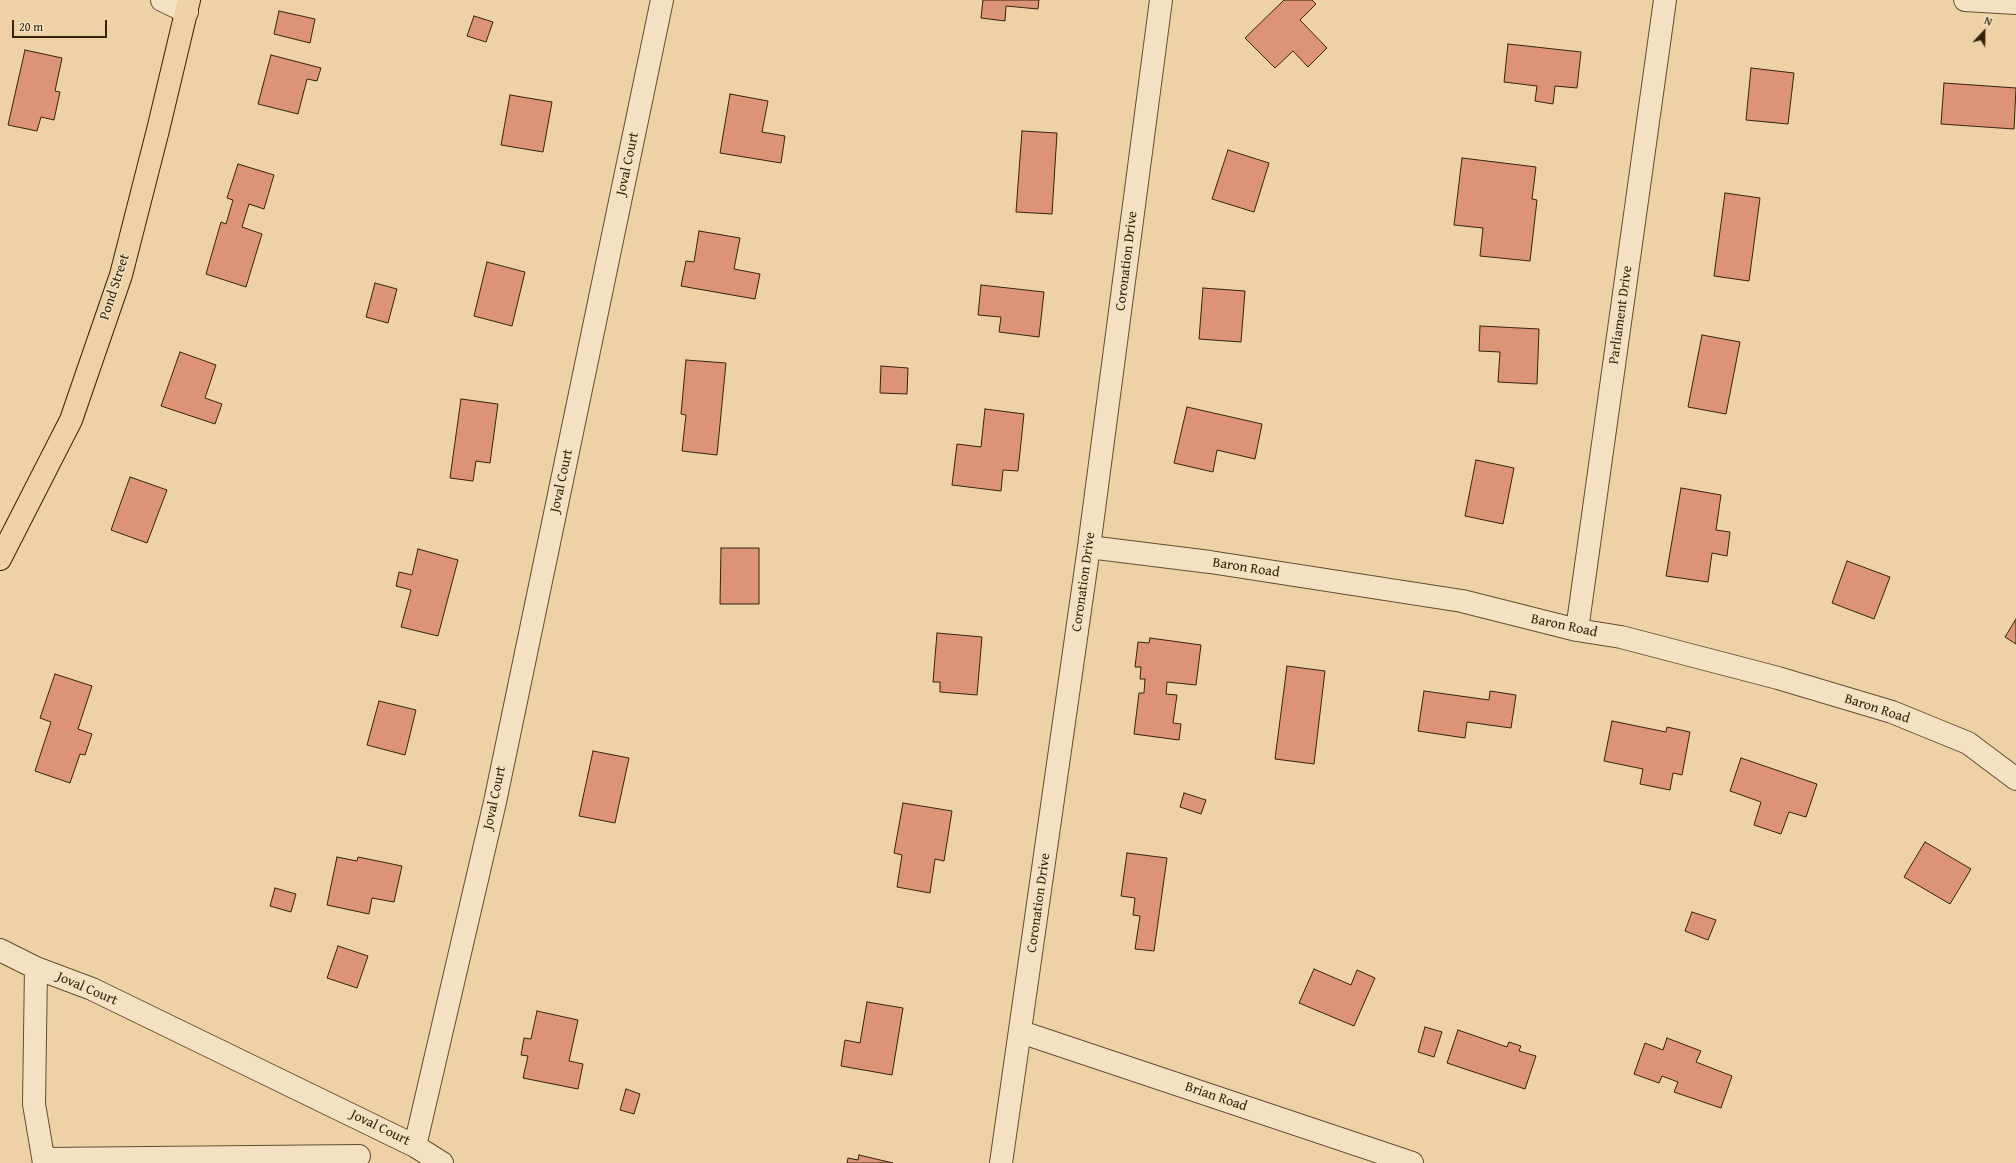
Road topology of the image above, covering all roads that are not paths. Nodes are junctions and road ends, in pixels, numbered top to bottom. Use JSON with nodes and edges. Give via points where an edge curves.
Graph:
{"nodes":[{"id":1,"x":162,"y":0,"type":"edge"},
{"id":2,"x":662,"y":0,"type":"edge"},
{"id":3,"x":1161,"y":0,"type":"edge"},
{"id":4,"x":1665,"y":0,"type":"edge"},
{"id":5,"x":1965,"y":0,"type":"edge"},
{"id":6,"x":2016,"y":3,"type":"edge"},
{"id":7,"x":188,"y":6,"type":"edge"},
{"id":8,"x":1089,"y":547,"type":"junction"},
{"id":9,"x":0,"y":559,"type":"edge"},
{"id":10,"x":1577,"y":630,"type":"junction"},
{"id":11,"x":2016,"y":779,"type":"edge"},
{"id":12,"x":0,"y":950,"type":"edge"},
{"id":13,"x":36,"y":968,"type":"junction"},
{"id":14,"x":1021,"y":1032,"type":"junction"},
{"id":15,"x":365,"y":1121,"type":"junction"},
{"id":16,"x":415,"y":1146,"type":"junction"},
{"id":17,"x":359,"y":1160,"type":"edge"},
{"id":18,"x":44,"y":1161,"type":"edge"},
{"id":19,"x":442,"y":1163,"type":"edge"},
{"id":20,"x":1001,"y":1163,"type":"edge"},
{"id":21,"x":1412,"y":1163,"type":"edge"}],
"edges":[{"from":1,"to":7,"type":"street"},
{"from":2,"to":16,"type":"street","name":"Joval Court","via":[[496,794]]},
{"from":3,"to":8,"type":"street","name":"Coronation Drive"},
{"from":4,"to":10,"type":"street","name":"Parliament Drive"},
{"from":5,"to":6,"type":"street"},
{"from":7,"to":9,"type":"main road","name":"Pond Street","via":[[121,275],[71,420]]},
{"from":8,"to":10,"type":"street","name":"Baron Road","via":[[1210,562],[1462,601]]},
{"from":8,"to":14,"type":"street","name":"Coronation Drive"},
{"from":10,"to":11,"type":"street","name":"Baron Road","via":[[1621,637],[1748,670],[1892,712],[1968,743]]},
{"from":12,"to":13,"type":"street","name":"Joval Court"},
{"from":13,"to":15,"type":"street","name":"Joval Court","via":[[92,989]]},
{"from":13,"to":18,"type":"street","via":[[34,1104]]},
{"from":14,"to":20,"type":"street","name":"Coronation Drive"},
{"from":14,"to":21,"type":"street","name":"Brian Road"},
{"from":15,"to":16,"type":"street","name":"Joval Court"},
{"from":15,"to":17,"type":"street"},
{"from":16,"to":19,"type":"street"},
{"from":17,"to":18,"type":"street"}]}
